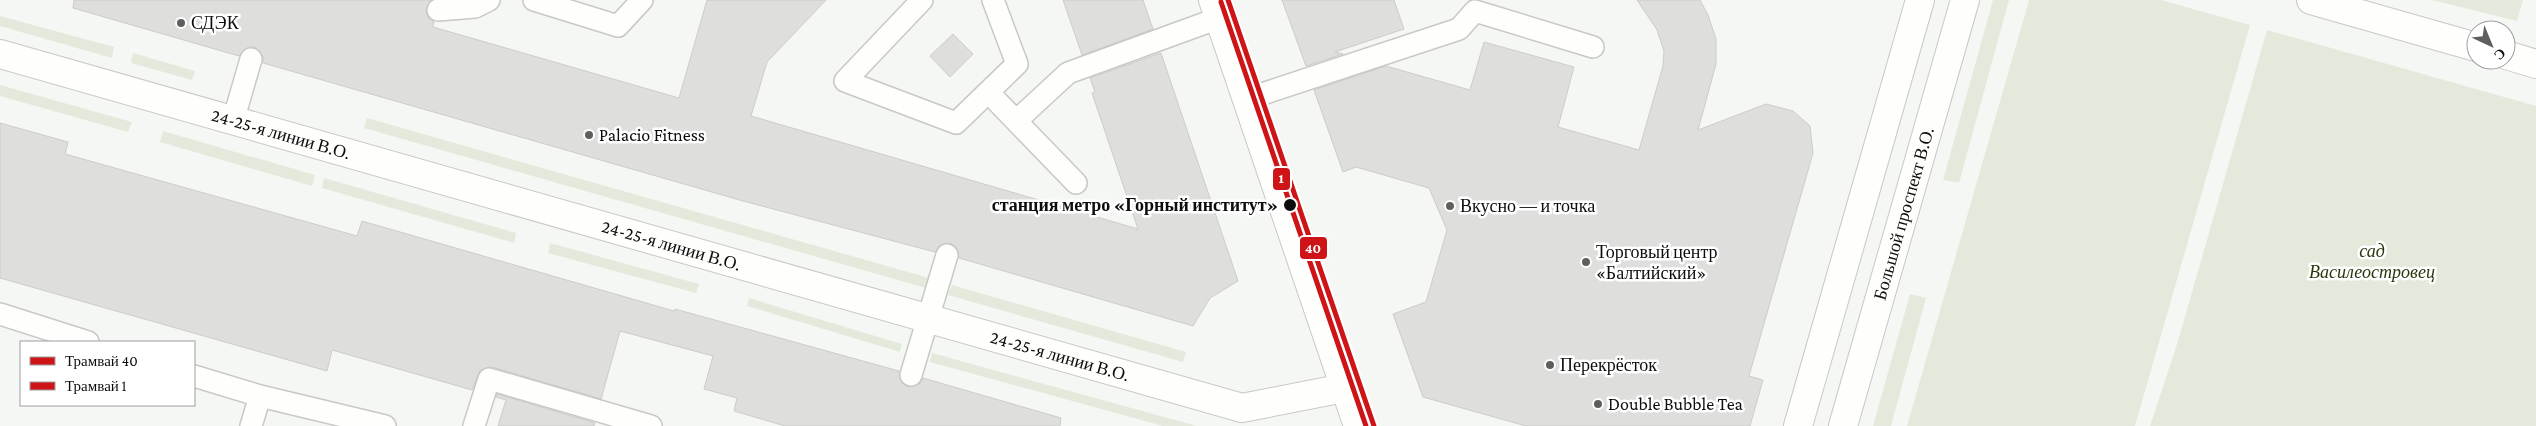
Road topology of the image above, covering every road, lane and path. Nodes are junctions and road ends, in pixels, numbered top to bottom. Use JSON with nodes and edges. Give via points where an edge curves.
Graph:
{"nodes":[{"id":1,"x":489,"y":0,"type":"edge"},
{"id":2,"x":534,"y":0,"type":"edge"},
{"id":3,"x":642,"y":0,"type":"edge"},
{"id":4,"x":922,"y":0,"type":"edge"},
{"id":5,"x":993,"y":0,"type":"edge"},
{"id":6,"x":1920,"y":0,"type":"edge"},
{"id":7,"x":1965,"y":0,"type":"edge"},
{"id":8,"x":2311,"y":0,"type":"edge"},
{"id":9,"x":1216,"y":9,"type":"edge"},
{"id":10,"x":438,"y":10,"type":"dead end"},
{"id":11,"x":2466,"y":44,"type":"edge"},
{"id":12,"x":1593,"y":47,"type":"dead end"},
{"id":13,"x":0,"y":54,"type":"edge"},
{"id":14,"x":2516,"y":58,"type":"edge"},
{"id":15,"x":251,"y":60,"type":"dead end"},
{"id":16,"x":2536,"y":64,"type":"edge"},
{"id":17,"x":988,"y":92,"type":"junction"},
{"id":18,"x":1247,"y":99,"type":"junction"},
{"id":19,"x":233,"y":121,"type":"junction"},
{"id":20,"x":1016,"y":121,"type":"junction"},
{"id":21,"x":1076,"y":183,"type":"dead end"},
{"id":22,"x":947,"y":255,"type":"dead end"},
{"id":23,"x":0,"y":314,"type":"edge"},
{"id":24,"x":928,"y":318,"type":"junction"},
{"id":25,"x":85,"y":341,"type":"edge"},
{"id":26,"x":911,"y":375,"type":"dead end"},
{"id":27,"x":195,"y":376,"type":"edge"},
{"id":28,"x":1344,"y":388,"type":"junction"},
{"id":29,"x":260,"y":396,"type":"junction"},
{"id":30,"x":251,"y":426,"type":"edge"},
{"id":31,"x":385,"y":426,"type":"edge"},
{"id":32,"x":474,"y":426,"type":"edge"},
{"id":33,"x":651,"y":426,"type":"edge"},
{"id":34,"x":1358,"y":426,"type":"edge"},
{"id":35,"x":1798,"y":426,"type":"edge"},
{"id":36,"x":1843,"y":426,"type":"edge"}],
"edges":[{"from":1,"to":10,"type":"lane","via":[[475,7]]},
{"from":2,"to":3,"type":"lane","via":[[618,26]]},
{"from":4,"to":17,"type":"lane","via":[[845,81],[956,123]]},
{"from":5,"to":17,"type":"lane","via":[[1017,64]]},
{"from":6,"to":35,"type":"street"},
{"from":7,"to":36,"type":"street","name":"Большой проспект В.О."},
{"from":8,"to":11,"type":"street"},
{"from":9,"to":18,"type":"street"},
{"from":9,"to":20,"type":"lane","via":[[1068,73]]},
{"from":12,"to":18,"type":"lane","via":[[1475,11],[1459,28]]},
{"from":13,"to":19,"type":"street","name":"24-25-я линии В.О."},
{"from":14,"to":16,"type":"street"},
{"from":15,"to":19,"type":"lane"},
{"from":17,"to":20,"type":"lane"},
{"from":18,"to":28,"type":"street"},
{"from":19,"to":24,"type":"street","name":"24-25-я линии В.О."},
{"from":20,"to":21,"type":"lane"},
{"from":22,"to":24,"type":"lane"},
{"from":23,"to":25,"type":"lane"},
{"from":24,"to":26,"type":"lane"},
{"from":24,"to":28,"type":"street","name":"24-25-я линии В.О.","via":[[1242,408]]},
{"from":27,"to":29,"type":"lane"},
{"from":28,"to":34,"type":"street"},
{"from":29,"to":30,"type":"lane"},
{"from":29,"to":31,"type":"lane"},
{"from":32,"to":33,"type":"lane","via":[[489,379]]}]}
